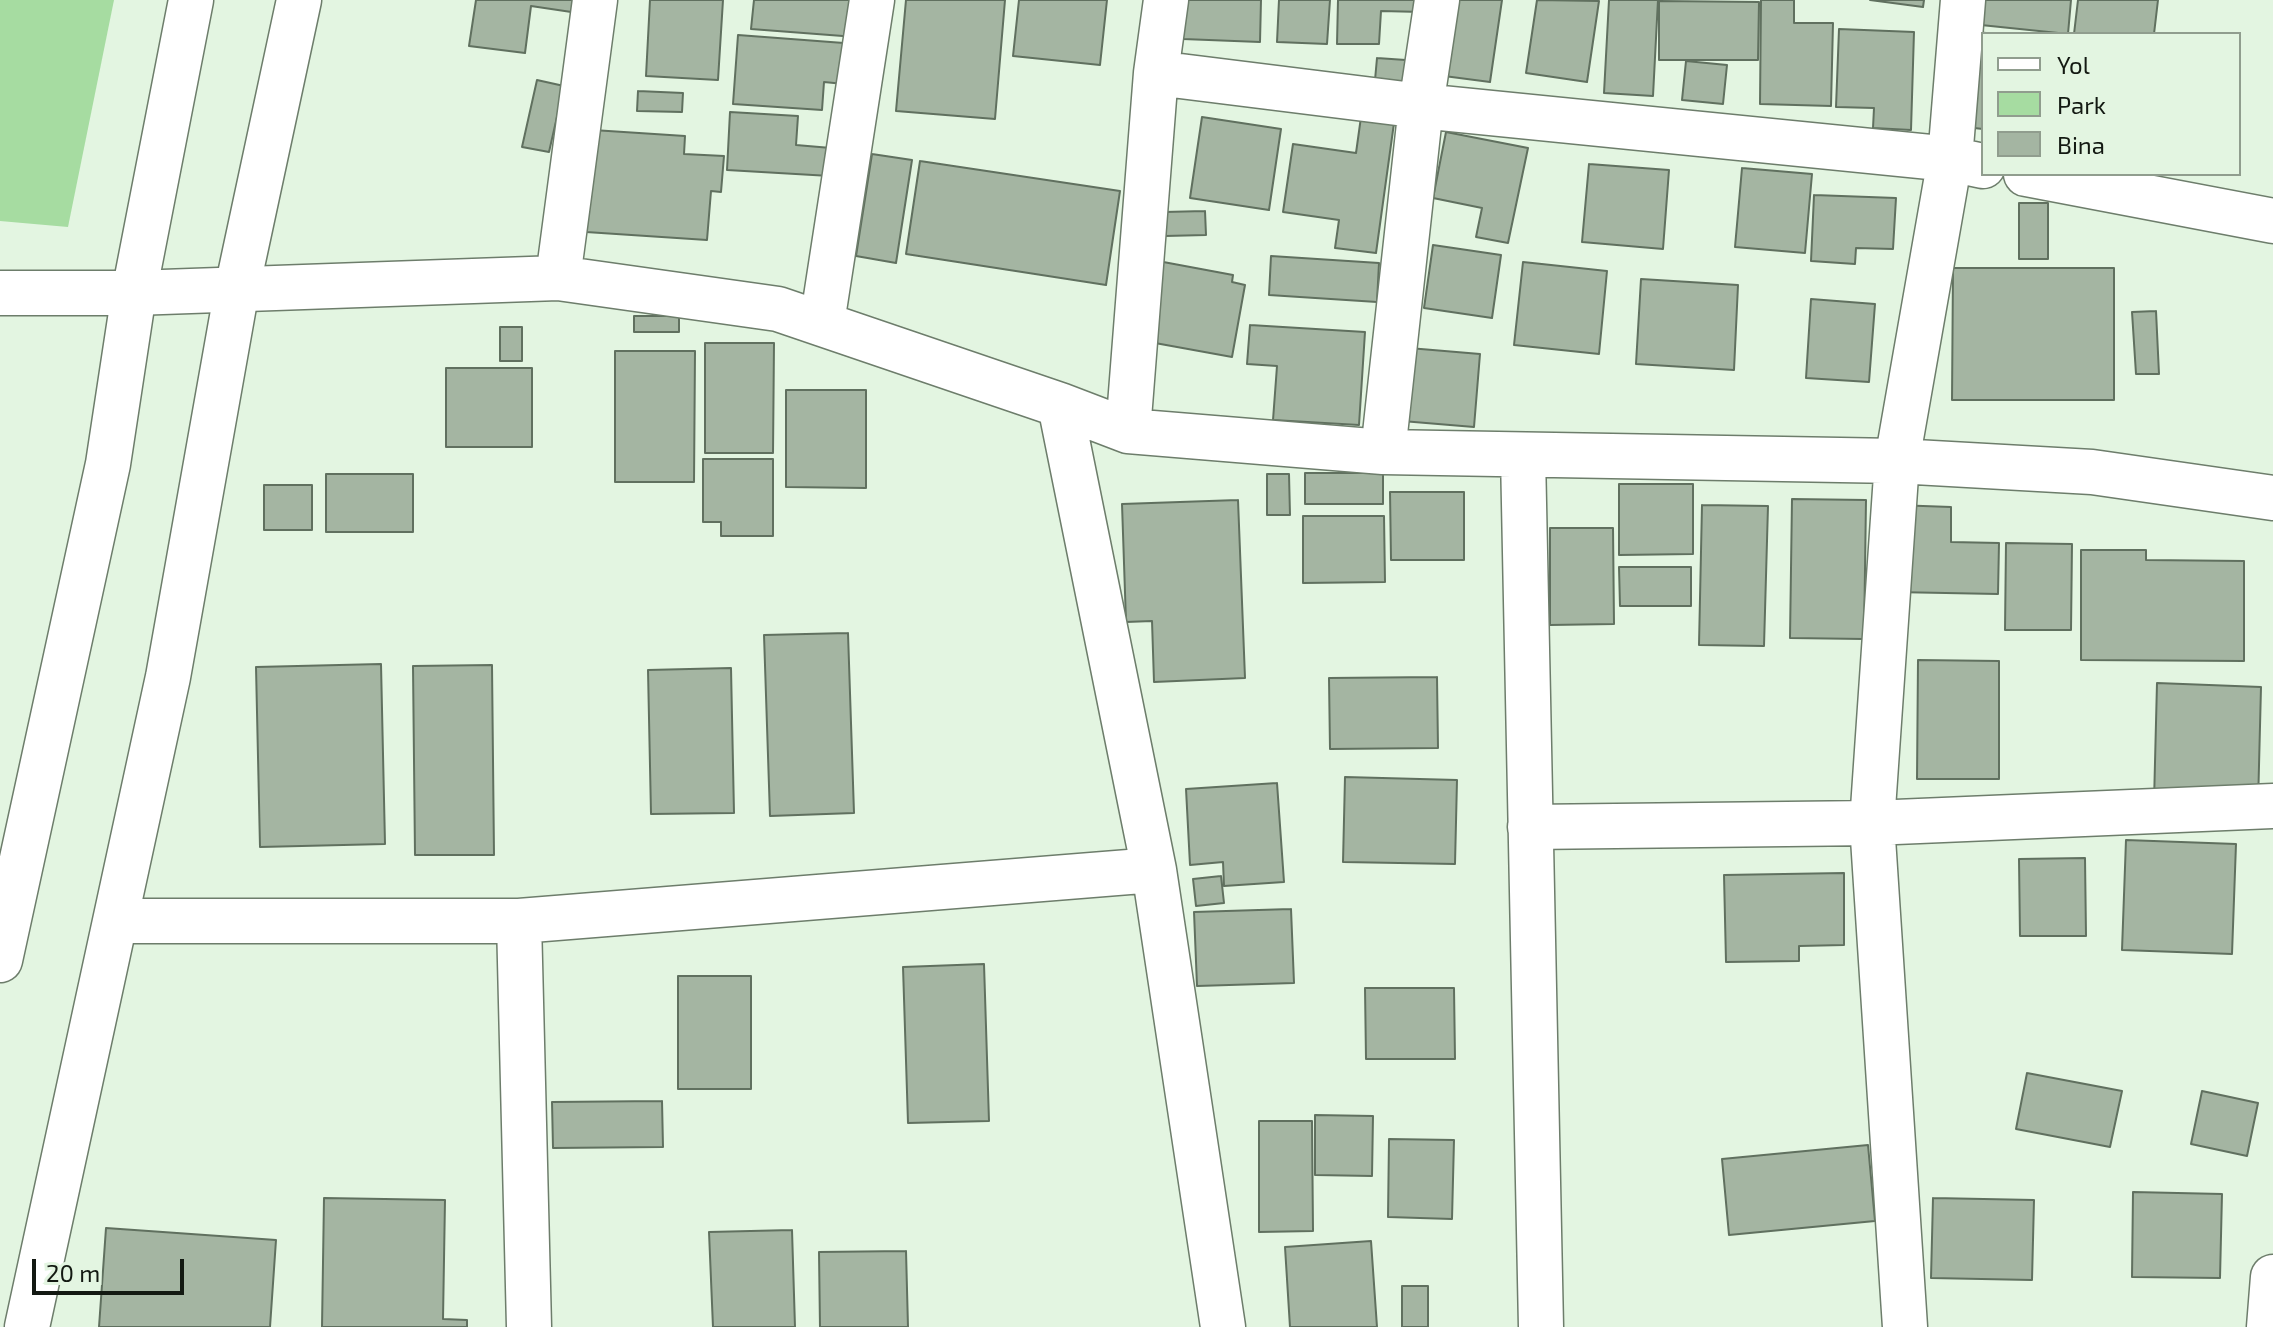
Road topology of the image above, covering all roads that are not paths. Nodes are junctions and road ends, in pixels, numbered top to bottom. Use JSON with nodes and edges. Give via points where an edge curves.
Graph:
{"nodes":[{"id":1,"x":191,"y":0,"type":"edge"},
{"id":2,"x":299,"y":0,"type":"edge"},
{"id":3,"x":595,"y":0,"type":"edge"},
{"id":4,"x":872,"y":0,"type":"edge"},
{"id":5,"x":1166,"y":0,"type":"edge"},
{"id":6,"x":1437,"y":0,"type":"edge"},
{"id":7,"x":1963,"y":0,"type":"edge"},
{"id":8,"x":1156,"y":73,"type":"junction"},
{"id":9,"x":1421,"y":106,"type":"junction"},
{"id":10,"x":1966,"y":163,"type":"edge"},
{"id":11,"x":2037,"y":176,"type":"edge"},
{"id":12,"x":2273,"y":221,"type":"edge"},
{"id":13,"x":558,"y":278,"type":"junction"},
{"id":14,"x":237,"y":289,"type":"junction"},
{"id":15,"x":0,"y":293,"type":"edge"},
{"id":16,"x":134,"y":293,"type":"junction"},
{"id":17,"x":822,"y":323,"type":"junction"},
{"id":18,"x":1060,"y":405,"type":"junction"},
{"id":19,"x":1128,"y":431,"type":"junction"},
{"id":20,"x":1383,"y":452,"type":"junction"},
{"id":21,"x":1523,"y":455,"type":"junction"},
{"id":22,"x":1897,"y":461,"type":"junction"},
{"id":23,"x":2273,"y":498,"type":"edge"},
{"id":24,"x":2273,"y":806,"type":"edge"},
{"id":25,"x":1872,"y":823,"type":"junction"},
{"id":26,"x":1530,"y":827,"type":"junction"},
{"id":27,"x":10,"y":866,"type":"edge"},
{"id":28,"x":1154,"y":870,"type":"junction"},
{"id":29,"x":117,"y":921,"type":"junction"},
{"id":30,"x":519,"y":921,"type":"junction"},
{"id":31,"x":0,"y":960,"type":"edge"},
{"id":32,"x":2273,"y":1277,"type":"edge"},
{"id":33,"x":27,"y":1327,"type":"edge"},
{"id":34,"x":529,"y":1327,"type":"edge"},
{"id":35,"x":1223,"y":1327,"type":"edge"},
{"id":36,"x":1541,"y":1327,"type":"edge"},
{"id":37,"x":1905,"y":1327,"type":"edge"},
{"id":38,"x":2269,"y":1327,"type":"edge"}],
"edges":[{"from":1,"to":16,"type":"street"},
{"from":2,"to":14,"type":"street"},
{"from":3,"to":13,"type":"street"},
{"from":4,"to":17,"type":"street"},
{"from":5,"to":8,"type":"street"},
{"from":6,"to":9,"type":"street"},
{"from":7,"to":10,"type":"street"},
{"from":8,"to":9,"type":"street"},
{"from":8,"to":19,"type":"street"},
{"from":9,"to":10,"type":"street"},
{"from":9,"to":20,"type":"street"},
{"from":10,"to":22,"type":"street"},
{"from":11,"to":12,"type":"street"},
{"from":13,"to":14,"type":"street"},
{"from":13,"to":17,"type":"street","via":[[778,309]]},
{"from":14,"to":16,"type":"street"},
{"from":14,"to":29,"type":"street","via":[[168,677]]},
{"from":15,"to":16,"type":"street"},
{"from":16,"to":27,"type":"street","via":[[108,464]]},
{"from":17,"to":18,"type":"street"},
{"from":18,"to":19,"type":"street"},
{"from":18,"to":28,"type":"street"},
{"from":19,"to":20,"type":"street"},
{"from":20,"to":21,"type":"street"},
{"from":21,"to":22,"type":"street"},
{"from":21,"to":26,"type":"street"},
{"from":22,"to":23,"type":"street","via":[[2092,472]]},
{"from":22,"to":25,"type":"street"},
{"from":24,"to":25,"type":"street"},
{"from":25,"to":26,"type":"street"},
{"from":25,"to":37,"type":"street"},
{"from":26,"to":36,"type":"street"},
{"from":27,"to":31,"type":"street"},
{"from":28,"to":30,"type":"street"},
{"from":28,"to":35,"type":"street"},
{"from":29,"to":30,"type":"street"},
{"from":29,"to":33,"type":"street"},
{"from":30,"to":34,"type":"street"},
{"from":32,"to":38,"type":"street"}]}
